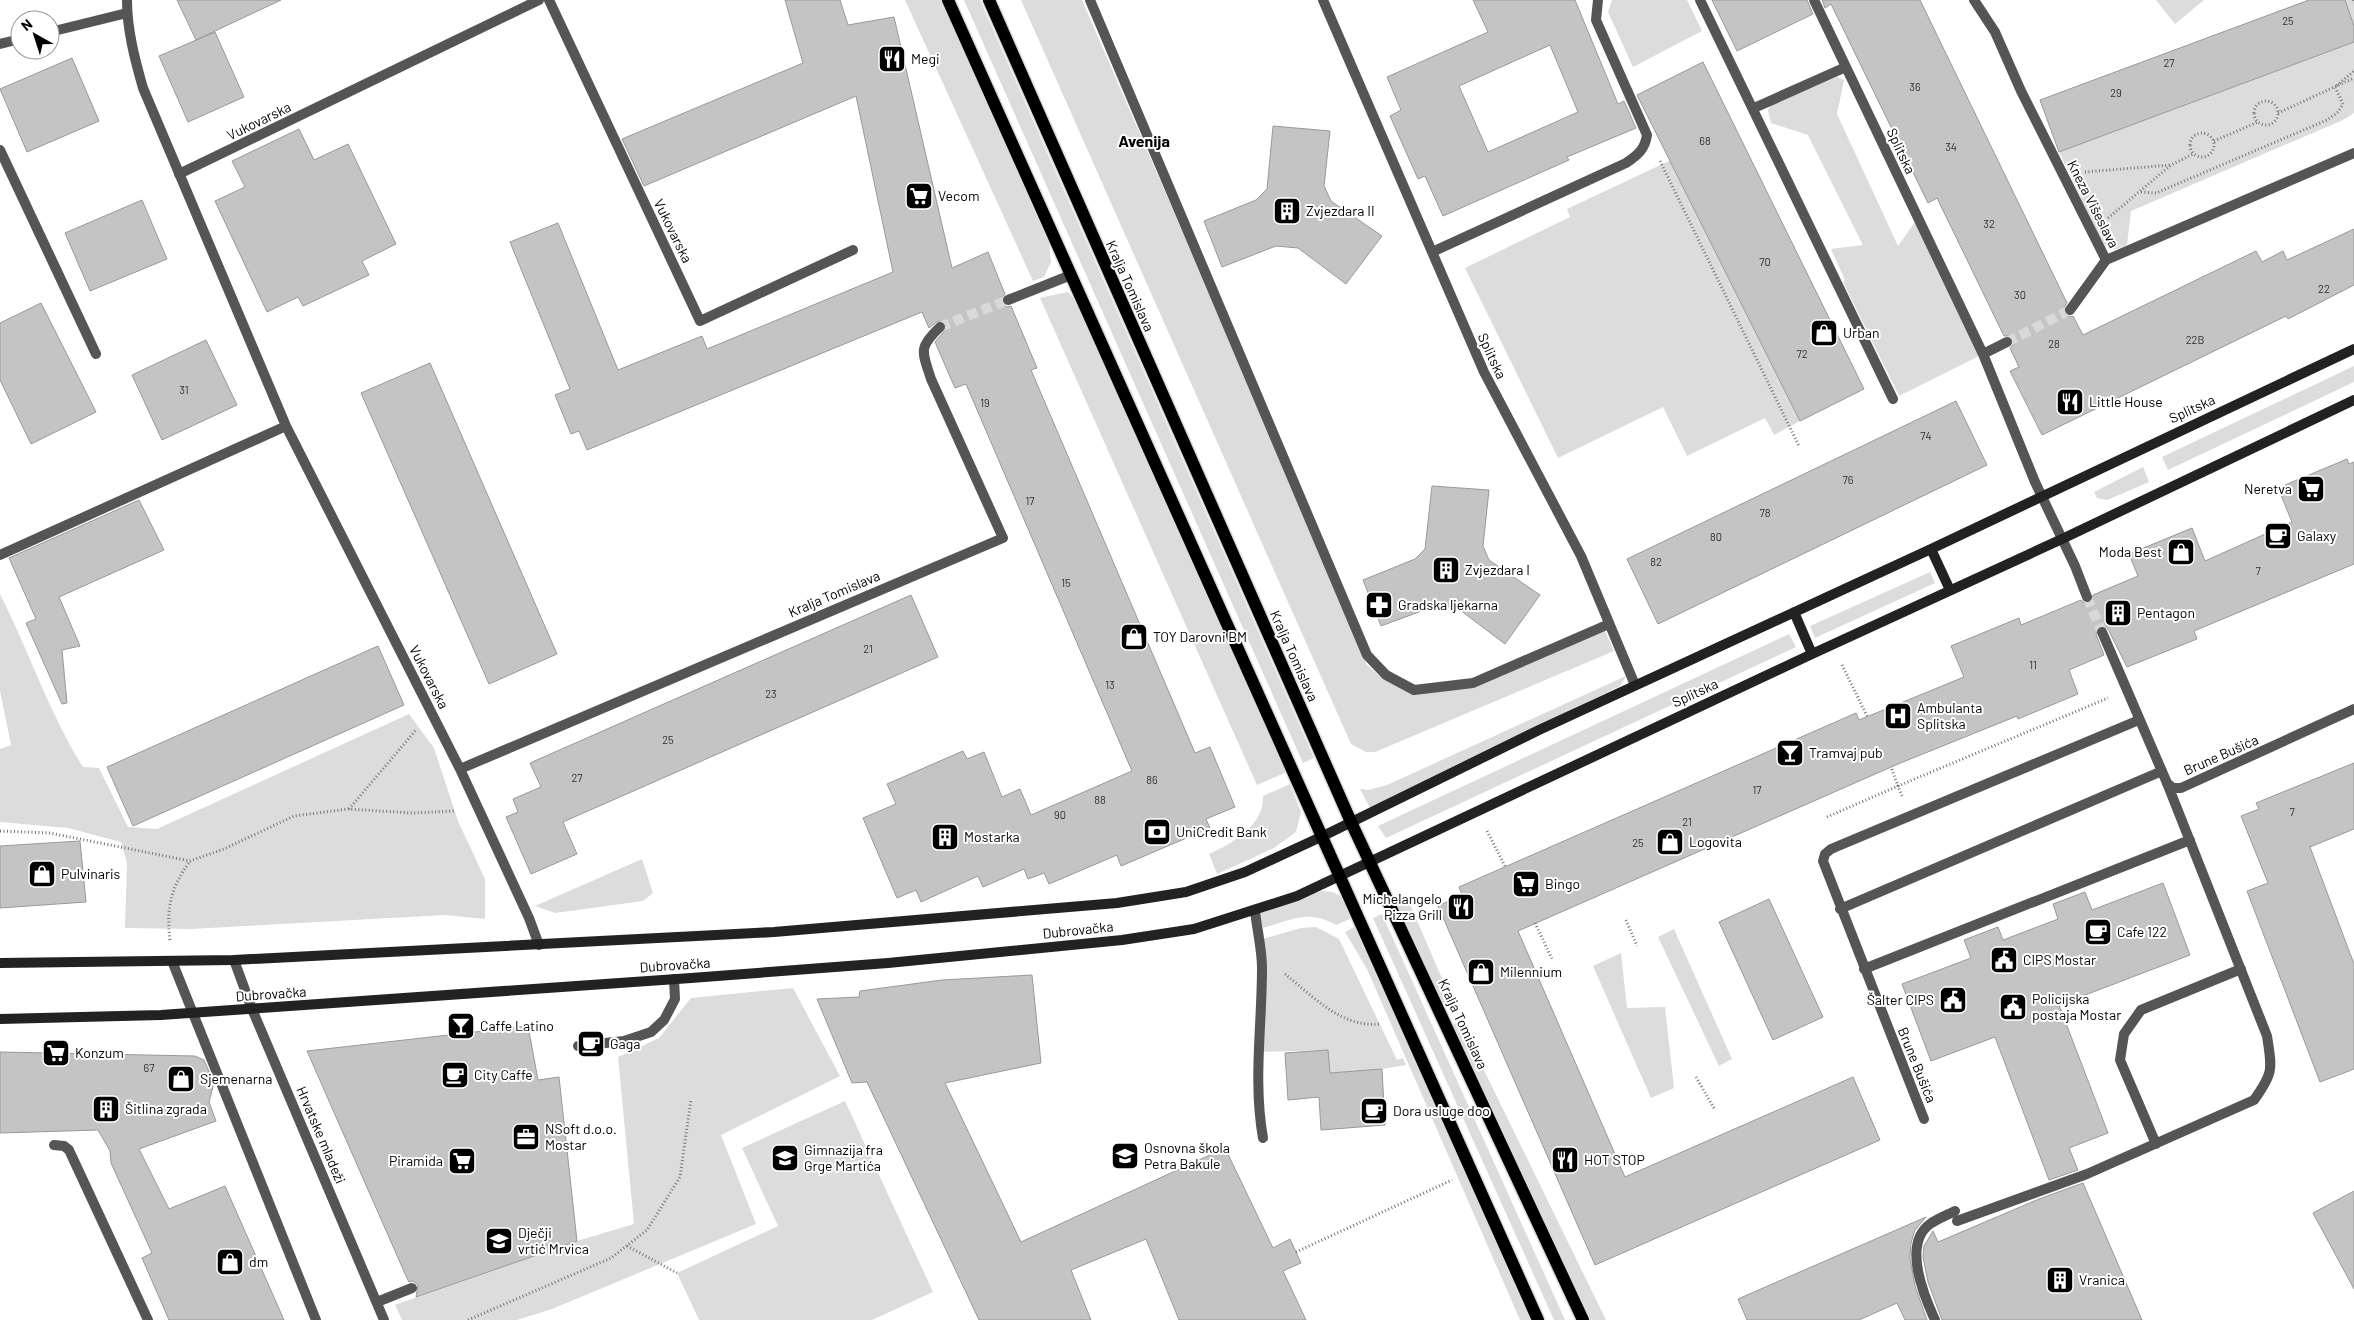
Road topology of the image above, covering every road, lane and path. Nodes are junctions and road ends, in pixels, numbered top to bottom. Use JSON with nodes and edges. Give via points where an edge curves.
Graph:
{"nodes":[{"id":1,"x":127,"y":0,"type":"edge"},
{"id":2,"x":539,"y":0,"type":"edge"},
{"id":3,"x":549,"y":0,"type":"edge"},
{"id":4,"x":948,"y":0,"type":"edge"},
{"id":5,"x":989,"y":0,"type":"edge"},
{"id":6,"x":1090,"y":0,"type":"edge"},
{"id":7,"x":1323,"y":0,"type":"edge"},
{"id":8,"x":1598,"y":0,"type":"edge"},
{"id":9,"x":1700,"y":0,"type":"edge"},
{"id":10,"x":1814,"y":0,"type":"edge"},
{"id":11,"x":1974,"y":0,"type":"edge"},
{"id":12,"x":127,"y":13,"type":"junction"},
{"id":13,"x":60,"y":30,"type":"edge"},
{"id":14,"x":1846,"y":68,"type":"junction"},
{"id":15,"x":2354,"y":71,"type":"edge"},
{"id":16,"x":2354,"y":78,"type":"edge"},
{"id":17,"x":2335,"y":87,"type":"junction"},
{"id":18,"x":1754,"y":108,"type":"junction"},
{"id":19,"x":2278,"y":113,"type":"junction"},
{"id":20,"x":2258,"y":122,"type":"junction"},
{"id":21,"x":1647,"y":135,"type":"junction"},
{"id":22,"x":2214,"y":141,"type":"junction"},
{"id":23,"x":0,"y":150,"type":"edge"},
{"id":24,"x":2354,"y":153,"type":"edge"},
{"id":25,"x":2194,"y":154,"type":"junction"},
{"id":26,"x":1662,"y":164,"type":"junction"},
{"id":27,"x":2171,"y":165,"type":"junction"},
{"id":28,"x":1653,"y":168,"type":"dead end"},
{"id":29,"x":179,"y":174,"type":"junction"},
{"id":30,"x":2062,"y":174,"type":"junction"},
{"id":31,"x":2141,"y":192,"type":"junction"},
{"id":32,"x":2103,"y":222,"type":"dead end"},
{"id":33,"x":854,"y":250,"type":"dead end"},
{"id":34,"x":1432,"y":252,"type":"junction"},
{"id":35,"x":2106,"y":260,"type":"junction"},
{"id":36,"x":1071,"y":275,"type":"junction"},
{"id":37,"x":1008,"y":300,"type":"tunnel mouth"},
{"id":38,"x":2070,"y":310,"type":"tunnel mouth"},
{"id":39,"x":940,"y":327,"type":"tunnel mouth"},
{"id":40,"x":2007,"y":342,"type":"tunnel mouth"},
{"id":41,"x":2354,"y":349,"type":"edge"},
{"id":42,"x":96,"y":354,"type":"dead end"},
{"id":43,"x":1982,"y":354,"type":"junction"},
{"id":44,"x":1893,"y":399,"type":"dead end"},
{"id":45,"x":2354,"y":400,"type":"edge"},
{"id":46,"x":286,"y":426,"type":"junction"},
{"id":47,"x":1799,"y":446,"type":"dead end"},
{"id":48,"x":2042,"y":496,"type":"junction"},
{"id":49,"x":2062,"y":539,"type":"junction"},
{"id":50,"x":1931,"y":549,"type":"junction"},
{"id":51,"x":0,"y":556,"type":"edge"},
{"id":52,"x":1950,"y":590,"type":"junction"},
{"id":53,"x":2087,"y":597,"type":"tunnel mouth"},
{"id":54,"x":1794,"y":612,"type":"junction"},
{"id":55,"x":1609,"y":624,"type":"junction"},
{"id":56,"x":2102,"y":632,"type":"tunnel mouth"},
{"id":57,"x":1832,"y":644,"type":"junction"},
{"id":58,"x":1812,"y":654,"type":"junction"},
{"id":59,"x":1635,"y":685,"type":"junction"},
{"id":60,"x":2127,"y":690,"type":"junction"},
{"id":61,"x":2354,"y":709,"type":"edge"},
{"id":62,"x":432,"y":712,"type":"junction"},
{"id":63,"x":1867,"y":716,"type":"dead end"},
{"id":64,"x":2139,"y":720,"type":"junction"},
{"id":65,"x":1891,"y":767,"type":"dead end"},
{"id":66,"x":460,"y":769,"type":"junction"},
{"id":67,"x":2162,"y":771,"type":"junction"},
{"id":68,"x":2167,"y":783,"type":"junction"},
{"id":69,"x":1898,"y":786,"type":"junction"},
{"id":70,"x":348,"y":809,"type":"junction"},
{"id":71,"x":479,"y":810,"type":"junction"},
{"id":72,"x":1476,"y":810,"type":"junction"},
{"id":73,"x":1827,"y":817,"type":"dead end"},
{"id":74,"x":1350,"y":822,"type":"junction"},
{"id":75,"x":0,"y":831,"type":"edge"},
{"id":76,"x":1323,"y":836,"type":"junction"},
{"id":77,"x":2190,"y":840,"type":"junction"},
{"id":78,"x":190,"y":861,"type":"junction"},
{"id":79,"x":1370,"y":862,"type":"junction"},
{"id":80,"x":1505,"y":866,"type":"dead end"},
{"id":81,"x":1340,"y":875,"type":"junction"},
{"id":82,"x":1840,"y":909,"type":"junction"},
{"id":83,"x":1255,"y":911,"type":"junction"},
{"id":84,"x":1626,"y":920,"type":"dead end"},
{"id":85,"x":1535,"y":923,"type":"dead end"},
{"id":86,"x":539,"y":945,"type":"junction"},
{"id":87,"x":1637,"y":946,"type":"dead end"},
{"id":88,"x":1552,"y":958,"type":"dead end"},
{"id":89,"x":234,"y":960,"type":"junction"},
{"id":90,"x":172,"y":961,"type":"junction"},
{"id":91,"x":0,"y":963,"type":"edge"},
{"id":92,"x":1278,"y":968,"type":"dead end"},
{"id":93,"x":1864,"y":969,"type":"junction"},
{"id":94,"x":2241,"y":969,"type":"junction"},
{"id":95,"x":674,"y":979,"type":"junction"},
{"id":96,"x":252,"y":1009,"type":"junction"},
{"id":97,"x":194,"y":1013,"type":"junction"},
{"id":98,"x":0,"y":1019,"type":"edge"},
{"id":99,"x":1388,"y":1023,"type":"dead end"},
{"id":100,"x":578,"y":1046,"type":"dead end"},
{"id":101,"x":1696,"y":1076,"type":"dead end"},
{"id":102,"x":691,"y":1099,"type":"dead end"},
{"id":103,"x":1714,"y":1110,"type":"dead end"},
{"id":104,"x":1924,"y":1119,"type":"dead end"},
{"id":105,"x":1263,"y":1138,"type":"dead end"},
{"id":106,"x":2156,"y":1144,"type":"junction"},
{"id":107,"x":54,"y":1145,"type":"dead end"},
{"id":108,"x":1455,"y":1178,"type":"dead end"},
{"id":109,"x":627,"y":1246,"type":"junction"},
{"id":110,"x":1296,"y":1252,"type":"dead end"},
{"id":111,"x":677,"y":1273,"type":"dead end"},
{"id":112,"x":412,"y":1288,"type":"dead end"},
{"id":113,"x":377,"y":1302,"type":"junction"},
{"id":114,"x":148,"y":1320,"type":"edge"},
{"id":115,"x":316,"y":1320,"type":"edge"},
{"id":116,"x":384,"y":1320,"type":"edge"},
{"id":117,"x":468,"y":1320,"type":"edge"},
{"id":118,"x":1538,"y":1320,"type":"edge"},
{"id":119,"x":1583,"y":1320,"type":"edge"},
{"id":120,"x":1935,"y":1320,"type":"edge"}],
"edges":[{"from":1,"to":12,"type":"street","name":"Vukovarska"},
{"from":2,"to":29,"type":"street","name":"Vukovarska"},
{"from":3,"to":33,"type":"street","name":"Vukovarska","via":[[700,321]]},
{"from":4,"to":36,"type":"main road"},
{"from":5,"to":74,"type":"main road","name":"Kralja Tomislava"},
{"from":6,"to":55,"type":"street","via":[[1367,655],[1386,675],[1414,690],[1473,683]]},
{"from":7,"to":34,"type":"street","name":"Splitska"},
{"from":8,"to":21,"type":"street","via":[[1596,20]]},
{"from":9,"to":18,"type":"street"},
{"from":10,"to":14,"type":"street","name":"Splitska"},
{"from":11,"to":30,"type":"street","name":"Kneza Višeslava","via":[[1995,32]]},
{"from":12,"to":13,"type":"street"},
{"from":12,"to":29,"type":"street","name":"Vukovarska","via":[[143,88]]},
{"from":14,"to":18,"type":"street"},
{"from":14,"to":43,"type":"street","name":"Splitska"},
{"from":15,"to":17,"type":"path"},
{"from":16,"to":17,"type":"path"},
{"from":17,"to":19,"type":"path"},
{"from":17,"to":31,"type":"path","via":[[2343,104],[2327,120],[2156,193]]},
{"from":18,"to":44,"type":"street"},
{"from":19,"to":20,"type":"path","via":[[2272,123]]},
{"from":19,"to":20,"type":"path","via":[[2273,103],[2261,102],[2254,111]]},
{"from":20,"to":22,"type":"path"},
{"from":21,"to":26,"type":"path"},
{"from":21,"to":34,"type":"street","via":[[1645,145],[1626,163]]},
{"from":22,"to":25,"type":"path","via":[[2214,149],[2208,155],[2200,157]]},
{"from":22,"to":25,"type":"path","via":[[2206,133],[2198,133],[2190,142]]},
{"from":23,"to":42,"type":"street"},
{"from":24,"to":35,"type":"street","name":"Kneza Višeslava"},
{"from":25,"to":27,"type":"path"},
{"from":26,"to":28,"type":"path"},
{"from":26,"to":47,"type":"path"},
{"from":27,"to":30,"type":"path"},
{"from":27,"to":31,"type":"path"},
{"from":29,"to":46,"type":"street","name":"Vukovarska"},
{"from":30,"to":35,"type":"street","name":"Kneza Višeslava"},
{"from":31,"to":32,"type":"path"},
{"from":34,"to":55,"type":"street","name":"Splitska","via":[[1484,372],[1581,556]]},
{"from":35,"to":38,"type":"street"},
{"from":36,"to":37,"type":"street"},
{"from":36,"to":76,"type":"main road"},
{"from":39,"to":66,"type":"street","name":"Kralja Tomislava","via":[[925,341],[926,363],[1003,538]]},
{"from":40,"to":43,"type":"street"},
{"from":41,"to":48,"type":"street","name":"Splitska"},
{"from":43,"to":48,"type":"street","name":"Splitska"},
{"from":45,"to":49,"type":"street","name":"Splitska"},
{"from":46,"to":51,"type":"street"},
{"from":46,"to":62,"type":"street","name":"Vukovarska"},
{"from":48,"to":49,"type":"street","name":"Splitska"},
{"from":48,"to":50,"type":"street","name":"Splitska"},
{"from":49,"to":52,"type":"street","name":"Splitska"},
{"from":49,"to":53,"type":"street"},
{"from":50,"to":52,"type":"street"},
{"from":50,"to":54,"type":"street","name":"Splitska"},
{"from":52,"to":57,"type":"street","name":"Splitska"},
{"from":54,"to":58,"type":"street"},
{"from":54,"to":59,"type":"street","name":"Splitska"},
{"from":55,"to":59,"type":"street","name":"Splitska"},
{"from":56,"to":60,"type":"street","name":"Brune Bušića"},
{"from":57,"to":58,"type":"street","name":"Splitska"},
{"from":57,"to":63,"type":"path"},
{"from":58,"to":72,"type":"street","name":"Splitska"},
{"from":59,"to":74,"type":"street","name":"Splitska"},
{"from":60,"to":64,"type":"street","name":"Brune Bušića"},
{"from":60,"to":69,"type":"path"},
{"from":61,"to":68,"type":"street","name":"Brune Bušića","via":[[2181,788],[2172,788]]},
{"from":62,"to":66,"type":"street","name":"Vukovarska"},
{"from":62,"to":70,"type":"path"},
{"from":64,"to":67,"type":"street","name":"Brune Bušića"},
{"from":64,"to":82,"type":"street","name":"Brune Bušića","via":[[1831,849],[1822,861]]},
{"from":65,"to":69,"type":"path"},
{"from":66,"to":71,"type":"street","name":"Vukovarska"},
{"from":67,"to":68,"type":"street","name":"Brune Bušića"},
{"from":67,"to":82,"type":"street"},
{"from":68,"to":77,"type":"street"},
{"from":69,"to":73,"type":"path"},
{"from":70,"to":71,"type":"path","via":[[413,813]]},
{"from":70,"to":78,"type":"path","via":[[294,816]]},
{"from":71,"to":86,"type":"street","name":"Vukovarska"},
{"from":72,"to":79,"type":"street","name":"Splitska"},
{"from":72,"to":80,"type":"path"},
{"from":74,"to":76,"type":"street","name":"Splitska"},
{"from":74,"to":79,"type":"main road","name":"Kralja Tomislava"},
{"from":75,"to":78,"type":"path","via":[[50,833]]},
{"from":76,"to":81,"type":"main road"},
{"from":76,"to":86,"type":"street","name":"Dubrovačka","via":[[1245,872],[1186,892],[1117,904],[774,932]]},
{"from":77,"to":93,"type":"street"},
{"from":77,"to":94,"type":"street"},
{"from":78,"to":90,"type":"path","via":[[176,881],[170,901]]},
{"from":79,"to":81,"type":"street","name":"Splitska"},
{"from":79,"to":119,"type":"main road","name":"Kralja Tomislava"},
{"from":81,"to":83,"type":"street","name":"Dubrovačka","via":[[1297,896]]},
{"from":81,"to":118,"type":"main road"},
{"from":82,"to":93,"type":"street","name":"Brune Bušića"},
{"from":83,"to":95,"type":"street","name":"Dubrovačka","via":[[1194,929],[1122,940],[888,963]]},
{"from":83,"to":105,"type":"street","via":[[1262,968],[1258,1062]]},
{"from":84,"to":87,"type":"path"},
{"from":85,"to":88,"type":"path"},
{"from":86,"to":89,"type":"street","name":"Dubrovačka"},
{"from":89,"to":90,"type":"street","name":"Dubrovačka"},
{"from":89,"to":96,"type":"street","name":"Hrvatske mladeži"},
{"from":90,"to":91,"type":"street","name":"Dubrovačka"},
{"from":90,"to":97,"type":"street"},
{"from":92,"to":99,"type":"path","via":[[1337,1016],[1367,1026]]},
{"from":93,"to":104,"type":"street","name":"Brune Bušića"},
{"from":94,"to":106,"type":"street","via":[[2268,1036],[2272,1067],[2267,1082],[2254,1100]]},
{"from":94,"to":106,"type":"street","via":[[2141,1010],[2124,1034],[2120,1060]]},
{"from":95,"to":96,"type":"street","name":"Dubrovačka"},
{"from":95,"to":100,"type":"street","via":[[675,1000],[664,1020],[651,1032],[624,1040]]},
{"from":96,"to":97,"type":"street","name":"Dubrovačka"},
{"from":96,"to":113,"type":"street","name":"Hrvatske mladeži"},
{"from":97,"to":98,"type":"street","name":"Dubrovačka"},
{"from":97,"to":115,"type":"street"},
{"from":101,"to":103,"type":"path"},
{"from":102,"to":109,"type":"path","via":[[680,1177],[647,1230]]},
{"from":106,"to":120,"type":"street","via":[[2087,1174],[1929,1224],[1923,1232],[1916,1261],[1918,1276]]},
{"from":107,"to":114,"type":"street","via":[[69,1150]]},
{"from":108,"to":110,"type":"path"},
{"from":109,"to":111,"type":"path"},
{"from":109,"to":117,"type":"path","via":[[611,1258]]},
{"from":112,"to":113,"type":"street"},
{"from":113,"to":116,"type":"street","name":"Hrvatske mladeži"}]}
